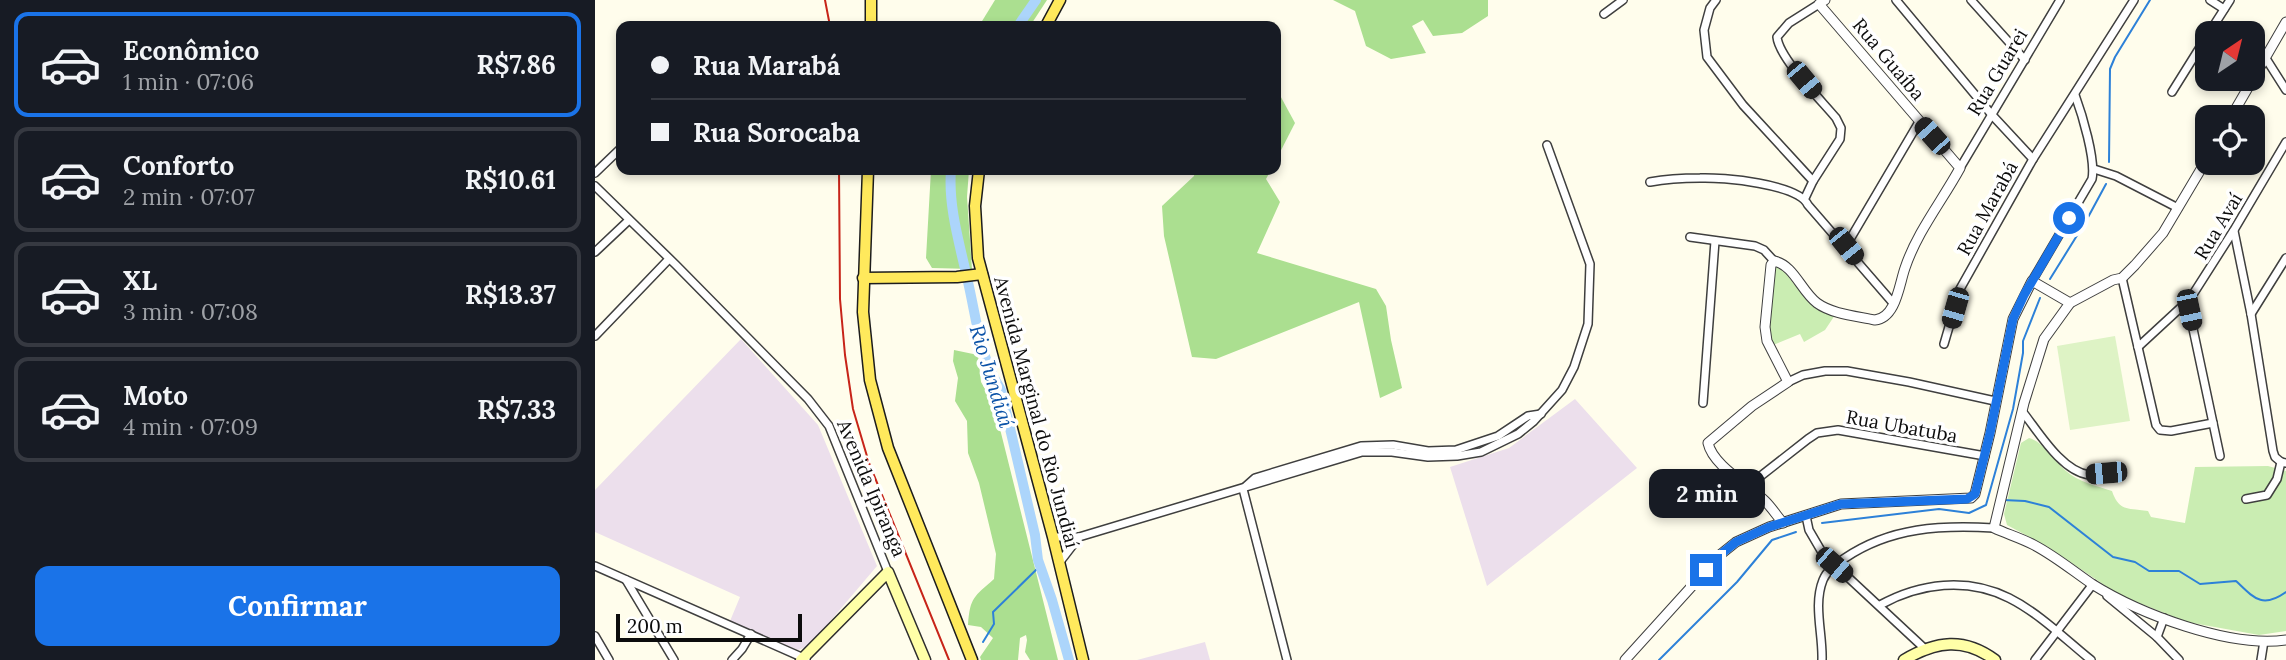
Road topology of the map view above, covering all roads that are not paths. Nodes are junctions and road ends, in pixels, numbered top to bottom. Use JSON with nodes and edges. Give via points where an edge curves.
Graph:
{"nodes":[{"id":1,"x":871,"y":0,"type":"edge"},
{"id":2,"x":1060,"y":0,"type":"edge"},
{"id":3,"x":1623,"y":0,"type":"edge"},
{"id":4,"x":1716,"y":0,"type":"edge"},
{"id":5,"x":1896,"y":0,"type":"edge"},
{"id":6,"x":1971,"y":0,"type":"edge"},
{"id":7,"x":2060,"y":0,"type":"edge"},
{"id":8,"x":2134,"y":0,"type":"edge"},
{"id":9,"x":2210,"y":0,"type":"edge"},
{"id":10,"x":2230,"y":0,"type":"edge"},
{"id":11,"x":1822,"y":2,"type":"edge"},
{"id":12,"x":2224,"y":9,"type":"junction"},
{"id":13,"x":1604,"y":14,"type":"dead end"},
{"id":14,"x":871,"y":21,"type":"edge"},
{"id":15,"x":1049,"y":21,"type":"edge"},
{"id":16,"x":2217,"y":21,"type":"edge"},
{"id":17,"x":2286,"y":22,"type":"edge"},
{"id":18,"x":2195,"y":56,"type":"edge"},
{"id":19,"x":2265,"y":57,"type":"joint"},
{"id":20,"x":2025,"y":60,"type":"junction"},
{"id":21,"x":2286,"y":90,"type":"edge"},
{"id":22,"x":2172,"y":92,"type":"dead end"},
{"id":23,"x":2075,"y":95,"type":"junction"},
{"id":24,"x":1992,"y":116,"type":"junction"},
{"id":25,"x":1919,"y":122,"type":"junction"},
{"id":26,"x":2286,"y":142,"type":"edge"},
{"id":27,"x":1547,"y":145,"type":"dead end"},
{"id":28,"x":616,"y":153,"type":"edge"},
{"id":29,"x":2033,"y":159,"type":"junction"},
{"id":30,"x":1961,"y":168,"type":"junction"},
{"id":31,"x":2094,"y":169,"type":"junction"},
{"id":32,"x":595,"y":173,"type":"edge"},
{"id":33,"x":868,"y":175,"type":"edge"},
{"id":34,"x":978,"y":175,"type":"edge"},
{"id":35,"x":2198,"y":175,"type":"edge"},
{"id":36,"x":1813,"y":181,"type":"junction"},
{"id":37,"x":1650,"y":182,"type":"dead end"},
{"id":38,"x":595,"y":186,"type":"edge"},
{"id":39,"x":1805,"y":198,"type":"junction"},
{"id":40,"x":2178,"y":208,"type":"junction"},
{"id":41,"x":629,"y":220,"type":"junction"},
{"id":42,"x":2234,"y":230,"type":"junction"},
{"id":43,"x":1690,"y":237,"type":"dead end"},
{"id":44,"x":1715,"y":240,"type":"junction"},
{"id":45,"x":1846,"y":246,"type":"junction"},
{"id":46,"x":595,"y":252,"type":"edge"},
{"id":47,"x":2286,"y":258,"type":"edge"},
{"id":48,"x":669,"y":259,"type":"junction"},
{"id":49,"x":1774,"y":261,"type":"junction"},
{"id":50,"x":979,"y":275,"type":"junction"},
{"id":51,"x":863,"y":278,"type":"junction"},
{"id":52,"x":2122,"y":278,"type":"junction"},
{"id":53,"x":2032,"y":281,"type":"junction"},
{"id":54,"x":2190,"y":299,"type":"junction"},
{"id":55,"x":2070,"y":303,"type":"junction"},
{"id":56,"x":1892,"y":307,"type":"junction"},
{"id":57,"x":2251,"y":314,"type":"junction"},
{"id":58,"x":595,"y":336,"type":"edge"},
{"id":59,"x":1944,"y":344,"type":"dead end"},
{"id":60,"x":2138,"y":347,"type":"junction"},
{"id":61,"x":1788,"y":382,"type":"junction"},
{"id":62,"x":1995,"y":401,"type":"junction"},
{"id":63,"x":1703,"y":403,"type":"dead end"},
{"id":64,"x":2022,"y":411,"type":"junction"},
{"id":65,"x":2213,"y":423,"type":"junction"},
{"id":66,"x":1985,"y":456,"type":"junction"},
{"id":67,"x":2220,"y":456,"type":"dead end"},
{"id":68,"x":2283,"y":462,"type":"edge"},
{"id":69,"x":2106,"y":473,"type":"dead end"},
{"id":70,"x":1748,"y":486,"type":"junction"},
{"id":71,"x":1243,"y":489,"type":"junction"},
{"id":72,"x":2246,"y":499,"type":"dead end"},
{"id":73,"x":1806,"y":516,"type":"junction"},
{"id":74,"x":1783,"y":523,"type":"junction"},
{"id":75,"x":1994,"y":528,"type":"junction"},
{"id":76,"x":1053,"y":537,"type":"junction"},
{"id":77,"x":1079,"y":537,"type":"junction"},
{"id":78,"x":1059,"y":563,"type":"junction"},
{"id":79,"x":1834,"y":565,"type":"junction"},
{"id":80,"x":595,"y":566,"type":"edge"},
{"id":81,"x":888,"y":572,"type":"junction"},
{"id":82,"x":626,"y":580,"type":"junction"},
{"id":83,"x":2093,"y":584,"type":"junction"},
{"id":84,"x":1880,"y":605,"type":"junction"},
{"id":85,"x":2164,"y":618,"type":"junction"},
{"id":86,"x":2056,"y":632,"type":"junction"},
{"id":87,"x":751,"y":634,"type":"junction"},
{"id":88,"x":595,"y":636,"type":"edge"},
{"id":89,"x":2157,"y":636,"type":"junction"},
{"id":90,"x":2286,"y":640,"type":"edge"},
{"id":91,"x":2264,"y":641,"type":"junction"},
{"id":92,"x":1924,"y":648,"type":"junction"},
{"id":93,"x":804,"y":659,"type":"edge"},
{"id":94,"x":609,"y":660,"type":"edge"},
{"id":95,"x":674,"y":660,"type":"edge"},
{"id":96,"x":732,"y":660,"type":"edge"},
{"id":97,"x":924,"y":660,"type":"edge"},
{"id":98,"x":972,"y":660,"type":"edge"},
{"id":99,"x":1083,"y":660,"type":"edge"},
{"id":100,"x":1287,"y":660,"type":"edge"},
{"id":101,"x":1625,"y":660,"type":"edge"},
{"id":102,"x":1822,"y":660,"type":"edge"},
{"id":103,"x":1904,"y":660,"type":"edge"},
{"id":104,"x":1995,"y":660,"type":"edge"},
{"id":105,"x":2035,"y":660,"type":"edge"},
{"id":106,"x":2091,"y":660,"type":"edge"},
{"id":107,"x":2179,"y":660,"type":"edge"},
{"id":108,"x":2261,"y":660,"type":"edge"}],
"edges":[{"from":1,"to":14,"type":"main road"},
{"from":2,"to":15,"type":"main road"},
{"from":3,"to":13,"type":"street"},
{"from":4,"to":36,"type":"street","via":[[1704,30],[1707,57],[1743,105]]},
{"from":5,"to":24,"type":"street"},
{"from":6,"to":20,"type":"street"},
{"from":7,"to":20,"type":"street","name":"Rua Guarei"},
{"from":8,"to":23,"type":"street","name":"Rua Marabá"},
{"from":9,"to":12,"type":"street"},
{"from":10,"to":12,"type":"street"},
{"from":11,"to":25,"type":"street","name":"Rua Guaíba"},
{"from":11,"to":36,"type":"street","via":[[1789,23],[1777,37],[1788,61],[1841,128],[1840,139]]},
{"from":12,"to":16,"type":"street"},
{"from":17,"to":19,"type":"street"},
{"from":18,"to":22,"type":"street"},
{"from":19,"to":21,"type":"street"},
{"from":20,"to":24,"type":"street","name":"Rua Guarei"},
{"from":23,"to":29,"type":"street","name":"Rua Marabá"},
{"from":23,"to":31,"type":"street"},
{"from":24,"to":29,"type":"street"},
{"from":24,"to":30,"type":"street","name":"Rua Guarei"},
{"from":25,"to":30,"type":"street","name":"Rua Guaíba"},
{"from":25,"to":45,"type":"street"},
{"from":26,"to":42,"type":"street","name":"Rua Avaí"},
{"from":27,"to":71,"type":"street","via":[[1590,264],[1588,324],[1574,367],[1541,414],[1518,434],[1481,452],[1428,457],[1362,452]]},
{"from":28,"to":32,"type":"street"},
{"from":29,"to":59,"type":"street","name":"Rua Marabá","via":[[1960,289]]},
{"from":30,"to":56,"type":"street","name":"Rua Guarei","via":[[1916,243]]},
{"from":31,"to":40,"type":"street"},
{"from":31,"to":53,"type":"street"},
{"from":33,"to":51,"type":"main road"},
{"from":34,"to":50,"type":"main road","name":"Avenida Marginal do Rio Jundiaí","via":[[975,206]]},
{"from":35,"to":40,"type":"street"},
{"from":36,"to":39,"type":"street"},
{"from":37,"to":39,"type":"street","via":[[1701,177],[1769,186]]},
{"from":38,"to":41,"type":"street","name":"Avenida Ipiranga"},
{"from":39,"to":45,"type":"street"},
{"from":40,"to":52,"type":"street","via":[[2163,233]]},
{"from":41,"to":46,"type":"street"},
{"from":41,"to":48,"type":"street","name":"Avenida Ipiranga"},
{"from":42,"to":54,"type":"street","name":"Rua Avaí"},
{"from":42,"to":57,"type":"street"},
{"from":43,"to":44,"type":"street"},
{"from":44,"to":49,"type":"street","via":[[1755,246]]},
{"from":44,"to":63,"type":"street"},
{"from":45,"to":56,"type":"street"},
{"from":47,"to":57,"type":"street"},
{"from":48,"to":58,"type":"street"},
{"from":48,"to":81,"type":"street","name":"Avenida Ipiranga","via":[[808,399],[829,426]]},
{"from":49,"to":56,"type":"street","via":[[1784,265],[1816,302],[1828,309],[1875,320],[1883,319]]},
{"from":49,"to":61,"type":"street","via":[[1765,327],[1767,341]]},
{"from":50,"to":51,"type":"main road"},
{"from":50,"to":76,"type":"main road","name":"Avenida Marginal do Rio Jundiaí"},
{"from":51,"to":98,"type":"main road","via":[[870,380],[888,448]]},
{"from":52,"to":55,"type":"street"},
{"from":52,"to":60,"type":"street"},
{"from":53,"to":55,"type":"street"},
{"from":53,"to":62,"type":"street","via":[[2013,319]]},
{"from":54,"to":60,"type":"street","name":"Rua Avaí"},
{"from":54,"to":65,"type":"street"},
{"from":55,"to":64,"type":"street","via":[[2044,339]]},
{"from":57,"to":68,"type":"street","via":[[2273,451]]},
{"from":60,"to":65,"type":"street","via":[[2160,430]]},
{"from":61,"to":62,"type":"street","via":[[1803,375],[1847,371]]},
{"from":61,"to":70,"type":"street","via":[[1708,443],[1718,461]]},
{"from":62,"to":66,"type":"street"},
{"from":64,"to":69,"type":"street","via":[[2070,467],[2088,475]]},
{"from":64,"to":75,"type":"street"},
{"from":65,"to":67,"type":"street"},
{"from":66,"to":70,"type":"street","name":"Rua Ubatuba","via":[[1838,430],[1817,433]]},
{"from":66,"to":73,"type":"street","via":[[1975,494],[1967,499],[1841,504]]},
{"from":68,"to":72,"type":"street","via":[[2267,495]]},
{"from":70,"to":74,"type":"street"},
{"from":71,"to":77,"type":"street"},
{"from":71,"to":100,"type":"street"},
{"from":73,"to":74,"type":"street"},
{"from":73,"to":79,"type":"street","via":[[1812,537]]},
{"from":74,"to":101,"type":"street","via":[[1728,548]]},
{"from":75,"to":79,"type":"street","via":[[1927,527],[1905,532],[1870,543]]},
{"from":75,"to":83,"type":"street","via":[[2033,545]]},
{"from":76,"to":77,"type":"street"},
{"from":76,"to":78,"type":"main road","name":"Avenida Marginal do Rio Jundiaí"},
{"from":77,"to":78,"type":"street"},
{"from":78,"to":99,"type":"main road","name":"Avenida Marginal do Rio Jundiaí"},
{"from":79,"to":84,"type":"street"},
{"from":79,"to":102,"type":"street","via":[[1820,592]]},
{"from":80,"to":82,"type":"street"},
{"from":81,"to":93,"type":"main road"},
{"from":81,"to":97,"type":"main road","name":"Avenida Ipiranga"},
{"from":82,"to":87,"type":"street"},
{"from":82,"to":95,"type":"street"},
{"from":83,"to":85,"type":"street"},
{"from":83,"to":86,"type":"street"},
{"from":83,"to":89,"type":"street"},
{"from":84,"to":86,"type":"street","via":[[1917,589],[1941,585],[1990,590],[2010,598]]},
{"from":84,"to":92,"type":"street"},
{"from":85,"to":89,"type":"street"},
{"from":85,"to":91,"type":"street","via":[[2223,636]]},
{"from":86,"to":105,"type":"street"},
{"from":86,"to":106,"type":"street"},
{"from":87,"to":93,"type":"street"},
{"from":87,"to":96,"type":"street"},
{"from":88,"to":94,"type":"street"},
{"from":89,"to":107,"type":"street"},
{"from":90,"to":91,"type":"street"},
{"from":91,"to":108,"type":"street"},
{"from":92,"to":103,"type":"main road"},
{"from":92,"to":104,"type":"main road","via":[[1959,644]]}]}
